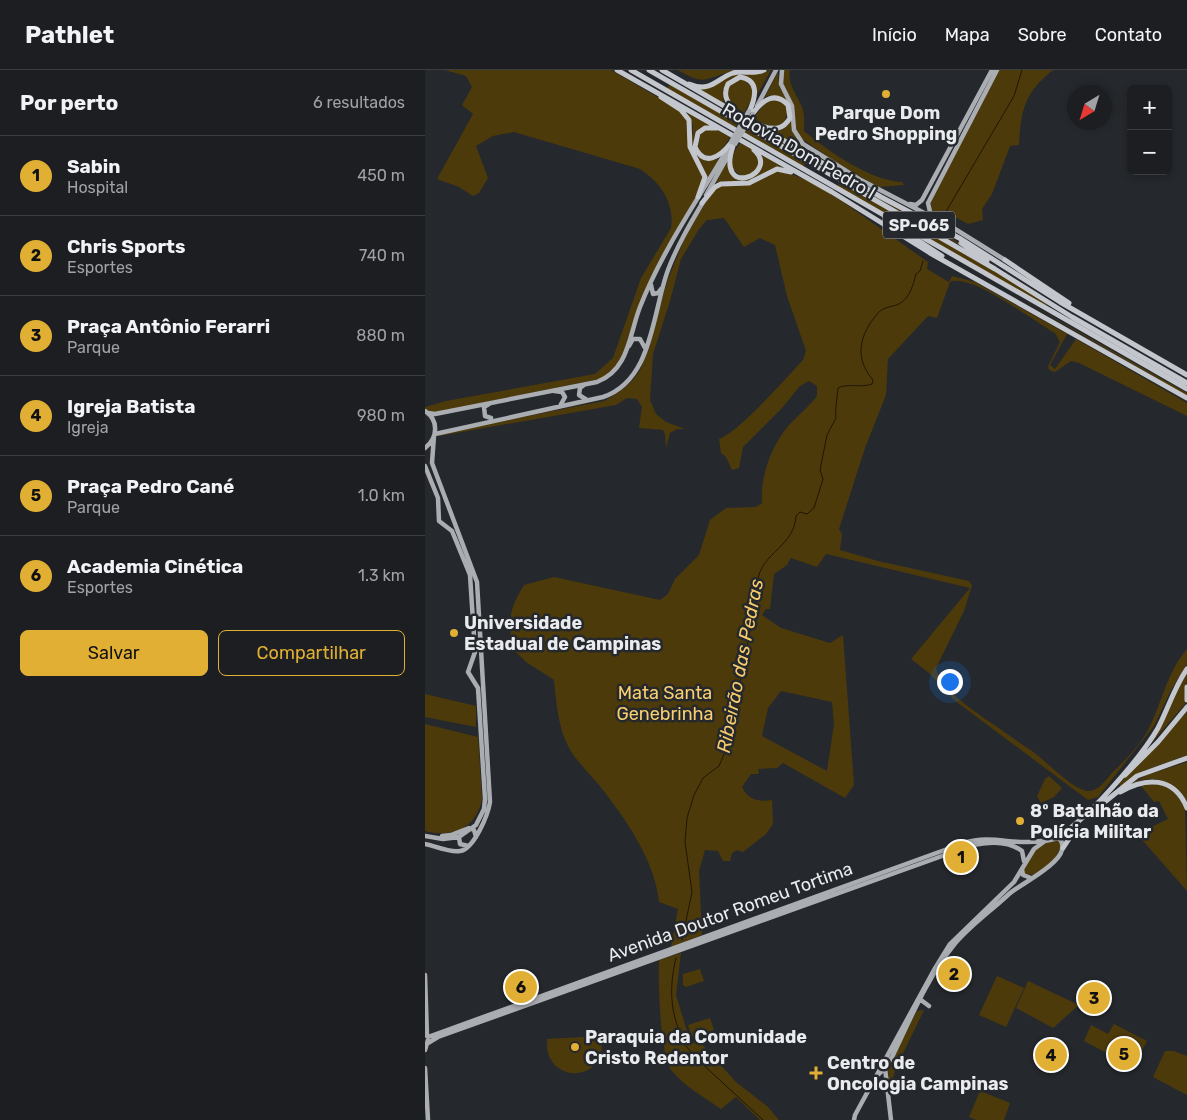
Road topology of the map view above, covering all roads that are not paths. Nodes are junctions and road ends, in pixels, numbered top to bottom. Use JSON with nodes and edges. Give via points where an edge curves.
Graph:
{"nodes":[{"id":1,"x":617,"y":70,"type":"edge"},
{"id":2,"x":631,"y":70,"type":"edge"},
{"id":3,"x":649,"y":70,"type":"edge"},
{"id":4,"x":662,"y":70,"type":"edge"},
{"id":5,"x":764,"y":70,"type":"edge"},
{"id":6,"x":774,"y":70,"type":"edge"},
{"id":7,"x":782,"y":70,"type":"edge"},
{"id":8,"x":991,"y":70,"type":"edge"},
{"id":9,"x":997,"y":70,"type":"edge"},
{"id":10,"x":672,"y":76,"type":"junction"},
{"id":11,"x":645,"y":85,"type":"junction"},
{"id":12,"x":751,"y":112,"type":"junction"},
{"id":13,"x":739,"y":116,"type":"junction"},
{"id":14,"x":751,"y":122,"type":"junction"},
{"id":15,"x":728,"y":133,"type":"junction"},
{"id":16,"x":745,"y":143,"type":"junction"},
{"id":17,"x":732,"y":144,"type":"junction"},
{"id":18,"x":832,"y":192,"type":"junction"},
{"id":19,"x":698,"y":198,"type":"junction"},
{"id":20,"x":899,"y":200,"type":"junction"},
{"id":21,"x":922,"y":200,"type":"junction"},
{"id":22,"x":702,"y":203,"type":"junction"},
{"id":23,"x":928,"y":203,"type":"junction"},
{"id":24,"x":867,"y":206,"type":"junction"},
{"id":25,"x":911,"y":214,"type":"junction"},
{"id":26,"x":931,"y":218,"type":"junction"},
{"id":27,"x":1005,"y":260,"type":"joint"},
{"id":28,"x":654,"y":277,"type":"junction"},
{"id":29,"x":1012,"y":278,"type":"junction"},
{"id":30,"x":663,"y":285,"type":"junction"},
{"id":31,"x":995,"y":288,"type":"junction"},
{"id":32,"x":1105,"y":327,"type":"junction"},
{"id":33,"x":626,"y":351,"type":"junction"},
{"id":34,"x":644,"y":352,"type":"junction"},
{"id":35,"x":1187,"y":375,"type":"edge"},
{"id":36,"x":587,"y":383,"type":"junction"},
{"id":37,"x":1187,"y":383,"type":"edge"},
{"id":38,"x":1187,"y":389,"type":"edge"},
{"id":39,"x":542,"y":392,"type":"junction"},
{"id":40,"x":1187,"y":398,"type":"edge"},
{"id":41,"x":591,"y":400,"type":"junction"},
{"id":42,"x":493,"y":402,"type":"junction"},
{"id":43,"x":554,"y":407,"type":"junction"},
{"id":44,"x":427,"y":412,"type":"edge"},
{"id":45,"x":501,"y":418,"type":"junction"},
{"id":46,"x":435,"y":435,"type":"junction"},
{"id":47,"x":425,"y":448,"type":"edge"},
{"id":48,"x":425,"y":466,"type":"edge"},
{"id":49,"x":439,"y":515,"type":"junction"},
{"id":50,"x":452,"y":515,"type":"junction"},
{"id":51,"x":445,"y":526,"type":"junction"},
{"id":52,"x":470,"y":666,"type":"junction"},
{"id":53,"x":482,"y":669,"type":"junction"},
{"id":54,"x":1187,"y":669,"type":"edge"},
{"id":55,"x":482,"y":675,"type":"junction"},
{"id":56,"x":471,"y":678,"type":"junction"},
{"id":57,"x":1187,"y":687,"type":"edge"},
{"id":58,"x":1187,"y":700,"type":"edge"},
{"id":59,"x":1187,"y":707,"type":"edge"},
{"id":60,"x":1187,"y":758,"type":"edge"},
{"id":61,"x":1111,"y":797,"type":"junction"},
{"id":62,"x":1102,"y":798,"type":"junction"},
{"id":63,"x":1187,"y":808,"type":"edge"},
{"id":64,"x":472,"y":829,"type":"junction"},
{"id":65,"x":425,"y":835,"type":"edge"},
{"id":66,"x":459,"y":837,"type":"junction"},
{"id":67,"x":476,"y":837,"type":"junction"},
{"id":68,"x":1055,"y":837,"type":"junction"},
{"id":69,"x":1045,"y":841,"type":"junction"},
{"id":70,"x":425,"y":842,"type":"edge"},
{"id":71,"x":468,"y":846,"type":"junction"},
{"id":72,"x":1063,"y":848,"type":"junction"},
{"id":73,"x":1025,"y":862,"type":"junction"},
{"id":74,"x":1022,"y":869,"type":"junction"},
{"id":75,"x":1031,"y":878,"type":"junction"},
{"id":76,"x":999,"y":900,"type":"junction"},
{"id":77,"x":698,"y":940,"type":"junction"},
{"id":78,"x":692,"y":946,"type":"junction"},
{"id":79,"x":652,"y":961,"type":"junction"},
{"id":80,"x":658,"y":964,"type":"dead end"},
{"id":81,"x":425,"y":975,"type":"edge"},
{"id":82,"x":921,"y":1000,"type":"junction"},
{"id":83,"x":929,"y":1006,"type":"dead end"},
{"id":84,"x":427,"y":1037,"type":"edge"},
{"id":85,"x":425,"y":1050,"type":"edge"},
{"id":86,"x":885,"y":1061,"type":"junction"},
{"id":87,"x":425,"y":1068,"type":"edge"},
{"id":88,"x":885,"y":1068,"type":"junction"},
{"id":89,"x":877,"y":1074,"type":"junction"},
{"id":90,"x":853,"y":1119,"type":"edge"},
{"id":91,"x":428,"y":1120,"type":"edge"},
{"id":92,"x":891,"y":1120,"type":"edge"}],
"edges":[{"from":1,"to":11,"type":"highway","number":"SP-065"},
{"from":2,"to":24,"type":"highway","name":"Rodovia Dom Pedro I","number":"SP-065"},
{"from":3,"to":29,"type":"highway","name":"Rodovia Dom Pedro I","number":"SP-065"},
{"from":4,"to":10,"type":"highway","number":"SP-065"},
{"from":5,"to":10,"type":"highway","via":[[732,73],[719,83],[706,87],[693,86]]},
{"from":6,"to":12,"type":"main road"},
{"from":7,"to":20,"type":"main road","via":[[781,84],[793,106],[794,130],[799,140],[836,166]]},
{"from":8,"to":21,"type":"main road"},
{"from":9,"to":23,"type":"main road"},
{"from":10,"to":13,"type":"highway","number":"SP-065"},
{"from":11,"to":15,"type":"highway","number":"SP-065"},
{"from":11,"to":19,"type":"highway","via":[[681,110],[689,120],[690,147],[705,177]]},
{"from":12,"to":13,"type":"highway","via":[[755,98],[752,83],[740,78],[725,88],[725,98]]},
{"from":12,"to":14,"type":"highway","via":[[764,100],[775,98],[785,102],[791,113],[787,123],[776,129]]},
{"from":12,"to":17,"type":"main road","bridge":true},
{"from":13,"to":14,"type":"highway","number":"SP-065"},
{"from":14,"to":25,"type":"highway","number":"SP-065"},
{"from":15,"to":16,"type":"highway","number":"SP-065"},
{"from":15,"to":17,"type":"highway","via":[[713,127],[705,128],[696,136],[695,147],[702,156],[713,159]]},
{"from":16,"to":17,"type":"highway","via":[[757,152],[760,163],[756,173],[749,178],[736,176],[730,169]]},
{"from":16,"to":18,"type":"highway","number":"SP-065"},
{"from":17,"to":19,"type":"main road"},
{"from":17,"to":22,"type":"main road"},
{"from":18,"to":22,"type":"highway","via":[[780,169],[749,183],[717,185]]},
{"from":18,"to":31,"type":"highway","number":"SP-065"},
{"from":19,"to":28,"type":"main road"},
{"from":20,"to":21,"type":"main road","via":[[915,205]]},
{"from":20,"to":26,"type":"main road"},
{"from":21,"to":23,"type":"main road","via":[[923,204]]},
{"from":22,"to":30,"type":"main road","via":[[677,249]]},
{"from":23,"to":26,"type":"main road"},
{"from":24,"to":31,"type":"highway"},
{"from":24,"to":38,"type":"highway","name":"Rodovia Dom Pedro I","number":"SP-065"},
{"from":25,"to":29,"type":"highway"},
{"from":25,"to":32,"type":"highway","number":"SP-065","via":[[961,239]]},
{"from":26,"to":27,"type":"main road"},
{"from":27,"to":32,"type":"highway"},
{"from":28,"to":30,"type":"main road","via":[[653,294],[658,293]]},
{"from":28,"to":33,"type":"main road"},
{"from":29,"to":37,"type":"highway","name":"Rodovia Dom Pedro I","number":"SP-065","via":[[1072,317]]},
{"from":30,"to":34,"type":"main road"},
{"from":31,"to":40,"type":"highway","number":"SP-065"},
{"from":32,"to":35,"type":"highway","number":"SP-065"},
{"from":33,"to":34,"type":"main road","via":[[636,339],[643,342]]},
{"from":33,"to":36,"type":"main road","via":[[621,364],[610,376]]},
{"from":34,"to":41,"type":"main road","via":[[627,384],[616,392]]},
{"from":36,"to":39,"type":"main road"},
{"from":36,"to":41,"type":"main road","via":[[580,388],[579,395]]},
{"from":39,"to":42,"type":"main road"},
{"from":39,"to":43,"type":"main road","via":[[564,394],[564,402]]},
{"from":41,"to":43,"type":"main road"},
{"from":42,"to":44,"type":"main road","via":[[435,414]]},
{"from":42,"to":45,"type":"main road","via":[[485,407],[485,416]]},
{"from":43,"to":45,"type":"main road"},
{"from":44,"to":46,"type":"main road","via":[[435,424]]},
{"from":45,"to":46,"type":"main road"},
{"from":46,"to":47,"type":"main road"},
{"from":46,"to":50,"type":"main road","via":[[432,463]]},
{"from":48,"to":49,"type":"main road","via":[[438,498]]},
{"from":49,"to":50,"type":"main road","via":[[445,512]]},
{"from":49,"to":51,"type":"main road","via":[[439,521]]},
{"from":50,"to":51,"type":"main road","via":[[451,522]]},
{"from":50,"to":53,"type":"main road","via":[[477,582]]},
{"from":51,"to":52,"type":"main road","via":[[454,534],[472,581],[475,652]]},
{"from":52,"to":53,"type":"main road","via":[[477,665]]},
{"from":52,"to":56,"type":"main road"},
{"from":53,"to":55,"type":"main road"},
{"from":54,"to":62,"type":"highway","via":[[1152,737]]},
{"from":55,"to":56,"type":"main road"},
{"from":55,"to":67,"type":"main road","via":[[490,802]]},
{"from":56,"to":64,"type":"main road","via":[[478,688],[485,798],[482,815]]},
{"from":57,"to":58,"type":"highway"},
{"from":59,"to":62,"type":"highway","via":[[1158,742]]},
{"from":60,"to":61,"type":"highway","via":[[1143,773]]},
{"from":61,"to":63,"type":"highway","via":[[1135,785],[1155,781],[1174,789]]},
{"from":61,"to":72,"type":"highway","via":[[1075,829]]},
{"from":62,"to":68,"type":"highway","via":[[1075,825]]},
{"from":64,"to":65,"type":"main road","via":[[446,836]]},
{"from":64,"to":66,"type":"main road"},
{"from":64,"to":67,"type":"main road"},
{"from":65,"to":66,"type":"main road","via":[[443,839]]},
{"from":66,"to":71,"type":"main road","via":[[460,844]]},
{"from":67,"to":71,"type":"main road"},
{"from":68,"to":69,"type":"main road"},
{"from":68,"to":72,"type":"main road","via":[[1061,840]]},
{"from":69,"to":73,"type":"main road"},
{"from":69,"to":77,"type":"main road","name":"Avenida Doutor Romeu Tortima","via":[[1023,844],[990,838],[974,840]]},
{"from":70,"to":71,"type":"main road","via":[[458,851]]},
{"from":72,"to":75,"type":"main road","via":[[1051,866]]},
{"from":73,"to":74,"type":"main road"},
{"from":73,"to":78,"type":"main road","name":"Avenida Doutor Romeu Tortima","via":[[1022,851],[1016,848],[997,843],[976,844]]},
{"from":74,"to":75,"type":"main road","via":[[1025,876]]},
{"from":74,"to":76,"type":"main road"},
{"from":75,"to":76,"type":"main road"},
{"from":76,"to":82,"type":"main road","via":[[953,946]]},
{"from":76,"to":86,"type":"main road","via":[[951,944]]},
{"from":77,"to":78,"type":"main road"},
{"from":77,"to":84,"type":"main road","name":"Avenida Doutor Romeu Tortima"},
{"from":78,"to":79,"type":"main road","name":"Avenida Doutor Romeu Tortima"},
{"from":79,"to":80,"type":"main road"},
{"from":79,"to":84,"type":"main road","name":"Avenida Doutor Romeu Tortima","via":[[438,1037]]},
{"from":81,"to":84,"type":"main road"},
{"from":82,"to":83,"type":"main road"},
{"from":82,"to":88,"type":"main road"},
{"from":84,"to":85,"type":"main road"},
{"from":86,"to":88,"type":"main road"},
{"from":86,"to":89,"type":"main road"},
{"from":87,"to":91,"type":"main road"},
{"from":88,"to":89,"type":"main road"},
{"from":88,"to":92,"type":"main road"},
{"from":89,"to":90,"type":"main road"}]}
